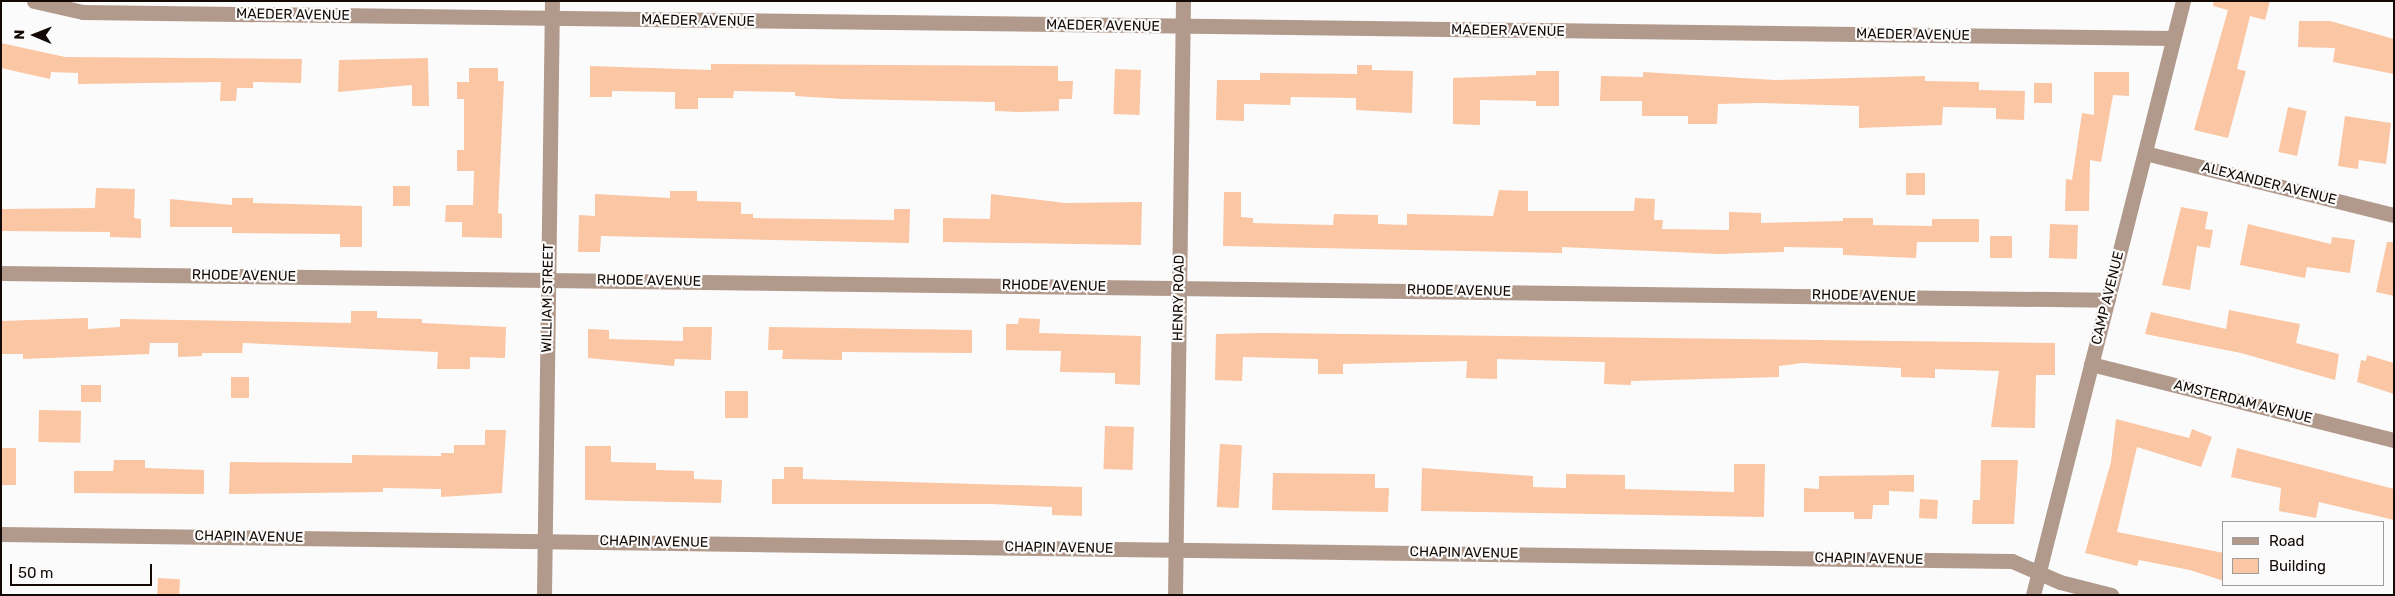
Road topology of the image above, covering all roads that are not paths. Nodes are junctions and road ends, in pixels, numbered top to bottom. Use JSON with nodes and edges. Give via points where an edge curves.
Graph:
{"nodes":[{"id":1,"x":34,"y":1,"type":"edge"},
{"id":2,"x":552,"y":1,"type":"edge"},
{"id":3,"x":1183,"y":1,"type":"edge"},
{"id":4,"x":2183,"y":1,"type":"edge"},
{"id":5,"x":552,"y":19,"type":"junction"},
{"id":6,"x":1183,"y":27,"type":"junction"},
{"id":7,"x":2173,"y":38,"type":"junction"},
{"id":8,"x":2145,"y":152,"type":"junction"},
{"id":9,"x":2394,"y":215,"type":"edge"},
{"id":10,"x":1,"y":273,"type":"edge"},
{"id":11,"x":548,"y":280,"type":"junction"},
{"id":12,"x":1179,"y":288,"type":"junction"},
{"id":13,"x":2108,"y":300,"type":"junction"},
{"id":14,"x":2091,"y":364,"type":"junction"},
{"id":15,"x":2394,"y":440,"type":"edge"},
{"id":16,"x":1,"y":534,"type":"edge"},
{"id":17,"x":545,"y":541,"type":"junction"},
{"id":18,"x":1176,"y":549,"type":"junction"},
{"id":19,"x":2039,"y":572,"type":"junction"},
{"id":20,"x":544,"y":595,"type":"edge"},
{"id":21,"x":1176,"y":595,"type":"edge"},
{"id":22,"x":2033,"y":595,"type":"edge"},
{"id":23,"x":2111,"y":595,"type":"edge"}],
"edges":[{"from":1,"to":5,"type":"street","name":"MAEDER AVENUE","via":[[83,12]]},
{"from":2,"to":5,"type":"street","name":"WILLIAM STREET"},
{"from":3,"to":6,"type":"street","name":"HENRY ROAD"},
{"from":4,"to":7,"type":"street","name":"CAMP AVENUE"},
{"from":5,"to":6,"type":"street","name":"MAEDER AVENUE"},
{"from":5,"to":11,"type":"street","name":"WILLIAM STREET"},
{"from":6,"to":7,"type":"street","name":"MAEDER AVENUE"},
{"from":6,"to":12,"type":"street","name":"HENRY ROAD"},
{"from":7,"to":8,"type":"street","name":"CAMP AVENUE"},
{"from":8,"to":9,"type":"street","name":"ALEXANDER AVENUE"},
{"from":8,"to":13,"type":"street","name":"CAMP AVENUE"},
{"from":10,"to":11,"type":"street","name":"RHODE AVENUE"},
{"from":11,"to":12,"type":"street","name":"RHODE AVENUE"},
{"from":11,"to":17,"type":"street","name":"WILLIAM STREET"},
{"from":12,"to":13,"type":"street","name":"RHODE AVENUE"},
{"from":12,"to":18,"type":"street","name":"HENRY ROAD"},
{"from":13,"to":14,"type":"street","name":"CAMP AVENUE"},
{"from":14,"to":15,"type":"street","name":"AMSTERDAM AVENUE"},
{"from":14,"to":19,"type":"street","name":"CAMP AVENUE"},
{"from":16,"to":17,"type":"street","name":"CHAPIN AVENUE"},
{"from":17,"to":18,"type":"street","name":"CHAPIN AVENUE"},
{"from":17,"to":20,"type":"street","name":"WILLIAM STREET"},
{"from":18,"to":19,"type":"street","name":"CHAPIN AVENUE","via":[[2012,561]]},
{"from":18,"to":21,"type":"street","name":"HENRY ROAD"},
{"from":19,"to":22,"type":"street","name":"CAMP AVENUE"},
{"from":19,"to":23,"type":"street","name":"CHAPIN AVENUE","via":[[2060,582]]}]}
